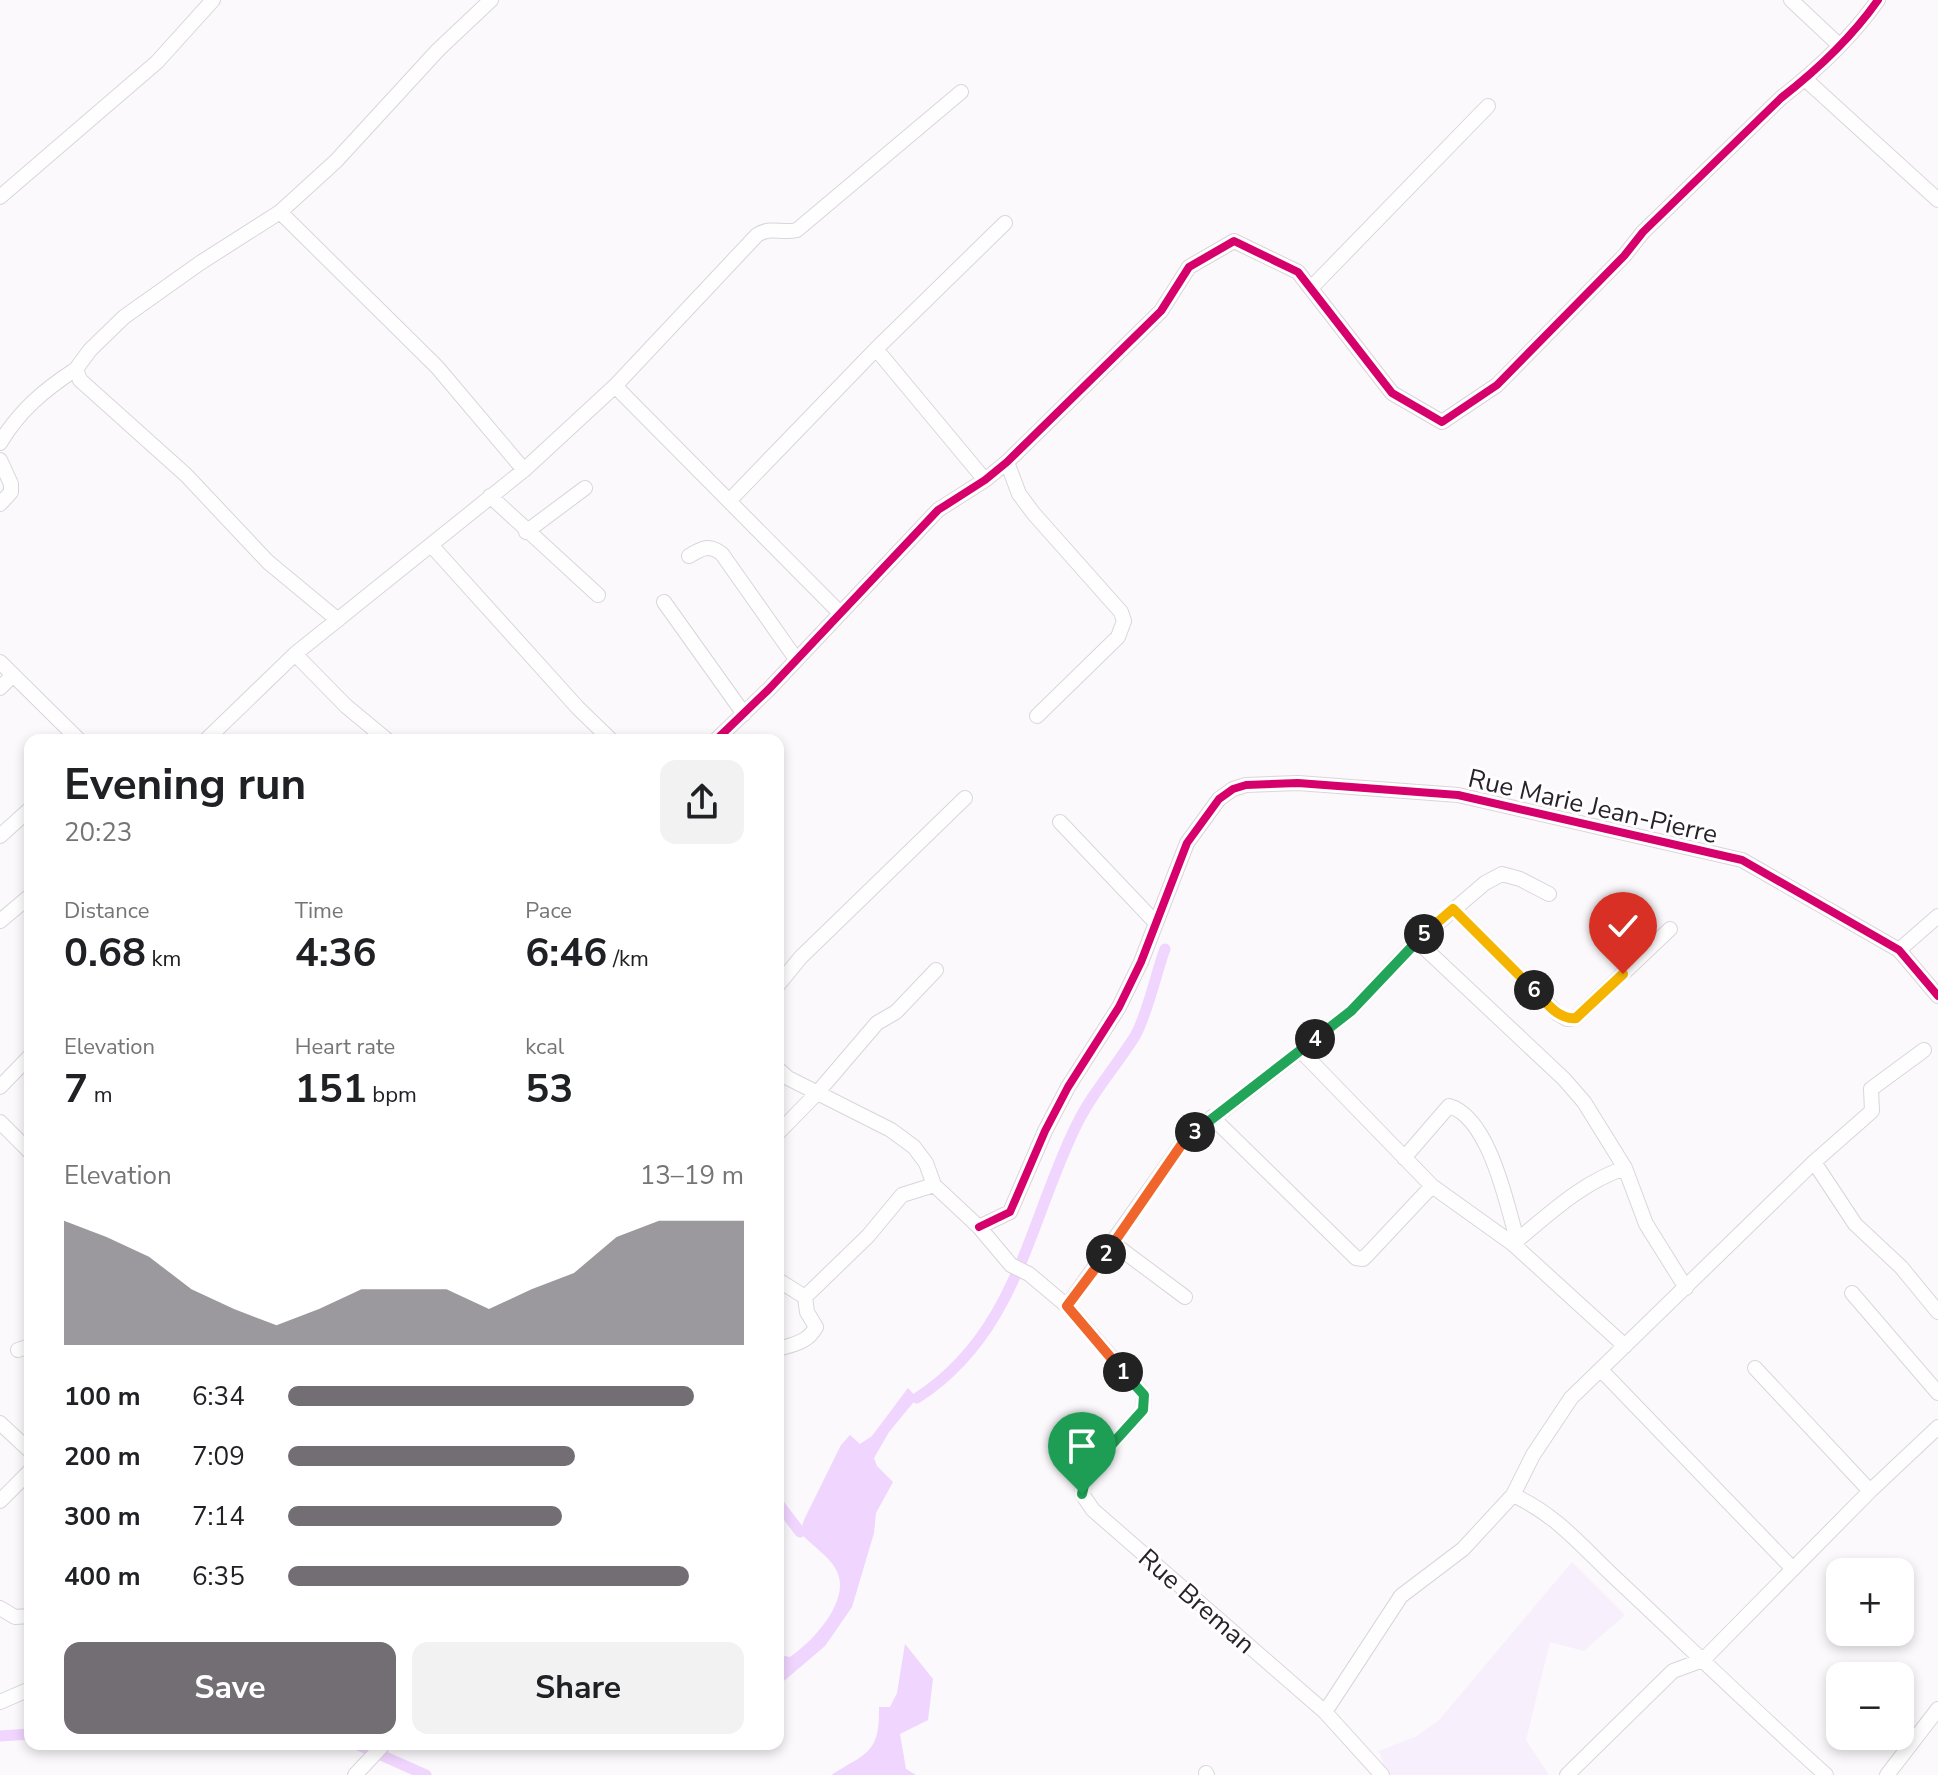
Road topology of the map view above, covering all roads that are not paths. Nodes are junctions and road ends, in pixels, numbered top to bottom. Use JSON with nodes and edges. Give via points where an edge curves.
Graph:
{"nodes":[{"id":1,"x":213,"y":0,"type":"edge"},
{"id":2,"x":1791,"y":0,"type":"edge"},
{"id":3,"x":1878,"y":0,"type":"edge"},
{"id":4,"x":483,"y":3,"type":"edge"},
{"id":5,"x":1839,"y":45,"type":"junction"},
{"id":6,"x":1805,"y":79,"type":"junction"},
{"id":7,"x":961,"y":92,"type":"dead end"},
{"id":8,"x":1488,"y":106,"type":"dead end"},
{"id":9,"x":0,"y":197,"type":"edge"},
{"id":10,"x":1938,"y":200,"type":"edge"},
{"id":11,"x":280,"y":212,"type":"junction"},
{"id":12,"x":1005,"y":223,"type":"dead end"},
{"id":13,"x":1311,"y":288,"type":"junction"},
{"id":14,"x":876,"y":349,"type":"junction"},
{"id":15,"x":76,"y":369,"type":"junction"},
{"id":16,"x":615,"y":386,"type":"junction"},
{"id":17,"x":0,"y":443,"type":"edge"},
{"id":18,"x":0,"y":460,"type":"edge"},
{"id":19,"x":1007,"y":462,"type":"junction"},
{"id":20,"x":524,"y":470,"type":"junction"},
{"id":21,"x":985,"y":480,"type":"junction"},
{"id":22,"x":585,"y":488,"type":"dead end"},
{"id":23,"x":490,"y":496,"type":"junction"},
{"id":24,"x":729,"y":501,"type":"junction"},
{"id":25,"x":0,"y":504,"type":"edge"},
{"id":26,"x":526,"y":532,"type":"junction"},
{"id":27,"x":431,"y":545,"type":"junction"},
{"id":28,"x":689,"y":556,"type":"dead end"},
{"id":29,"x":598,"y":595,"type":"dead end"},
{"id":30,"x":664,"y":602,"type":"dead end"},
{"id":31,"x":840,"y":613,"type":"junction"},
{"id":32,"x":338,"y":620,"type":"junction"},
{"id":33,"x":295,"y":654,"type":"junction"},
{"id":34,"x":796,"y":659,"type":"junction"},
{"id":35,"x":0,"y":662,"type":"edge"},
{"id":36,"x":13,"y":675,"type":"junction"},
{"id":37,"x":0,"y":688,"type":"edge"},
{"id":38,"x":744,"y":714,"type":"junction"},
{"id":39,"x":1037,"y":716,"type":"dead end"},
{"id":40,"x":73,"y":734,"type":"edge"},
{"id":41,"x":212,"y":734,"type":"edge"},
{"id":42,"x":380,"y":734,"type":"edge"},
{"id":43,"x":605,"y":734,"type":"edge"},
{"id":44,"x":722,"y":734,"type":"edge"},
{"id":45,"x":965,"y":798,"type":"dead end"},
{"id":46,"x":24,"y":814,"type":"edge"},
{"id":47,"x":1060,"y":822,"type":"dead end"},
{"id":48,"x":0,"y":836,"type":"edge"},
{"id":49,"x":1549,"y":894,"type":"dead end"},
{"id":50,"x":24,"y":901,"type":"edge"},
{"id":51,"x":1453,"y":909,"type":"junction"},
{"id":52,"x":1938,"y":916,"type":"edge"},
{"id":53,"x":0,"y":921,"type":"edge"},
{"id":54,"x":1155,"y":922,"type":"junction"},
{"id":55,"x":1670,"y":929,"type":"dead end"},
{"id":56,"x":1417,"y":941,"type":"junction"},
{"id":57,"x":1899,"y":950,"type":"junction"},
{"id":58,"x":936,"y":970,"type":"dead end"},
{"id":59,"x":784,"y":978,"type":"edge"},
{"id":60,"x":1938,"y":996,"type":"edge"},
{"id":61,"x":1300,"y":1050,"type":"junction"},
{"id":62,"x":1924,"y":1050,"type":"dead end"},
{"id":63,"x":24,"y":1062,"type":"edge"},
{"id":64,"x":784,"y":1074,"type":"edge"},
{"id":65,"x":0,"y":1087,"type":"edge"},
{"id":66,"x":818,"y":1092,"type":"junction"},
{"id":67,"x":1212,"y":1117,"type":"junction"},
{"id":68,"x":0,"y":1122,"type":"edge"},
{"id":69,"x":784,"y":1127,"type":"edge"},
{"id":70,"x":24,"y":1146,"type":"edge"},
{"id":71,"x":1404,"y":1158,"type":"junction"},
{"id":72,"x":1814,"y":1162,"type":"junction"},
{"id":73,"x":1625,"y":1168,"type":"junction"},
{"id":74,"x":934,"y":1185,"type":"junction"},
{"id":75,"x":1432,"y":1186,"type":"junction"},
{"id":76,"x":979,"y":1227,"type":"junction"},
{"id":77,"x":1515,"y":1242,"type":"junction"},
{"id":78,"x":1114,"y":1244,"type":"junction"},
{"id":79,"x":784,"y":1284,"type":"edge"},
{"id":80,"x":1686,"y":1288,"type":"junction"},
{"id":81,"x":1852,"y":1293,"type":"dead end"},
{"id":82,"x":805,"y":1297,"type":"junction"},
{"id":83,"x":1185,"y":1297,"type":"dead end"},
{"id":84,"x":1067,"y":1306,"type":"junction"},
{"id":85,"x":1938,"y":1312,"type":"edge"},
{"id":86,"x":1625,"y":1346,"type":"junction"},
{"id":87,"x":784,"y":1347,"type":"edge"},
{"id":88,"x":1755,"y":1368,"type":"dead end"},
{"id":89,"x":1601,"y":1370,"type":"junction"},
{"id":90,"x":1938,"y":1393,"type":"edge"},
{"id":91,"x":0,"y":1423,"type":"edge"},
{"id":92,"x":1938,"y":1427,"type":"edge"},
{"id":93,"x":24,"y":1445,"type":"edge"},
{"id":94,"x":24,"y":1477,"type":"edge"},
{"id":95,"x":1870,"y":1491,"type":"junction"},
{"id":96,"x":1513,"y":1495,"type":"junction"},
{"id":97,"x":0,"y":1501,"type":"edge"},
{"id":98,"x":1793,"y":1569,"type":"junction"},
{"id":99,"x":0,"y":1608,"type":"edge"},
{"id":100,"x":24,"y":1616,"type":"edge"},
{"id":101,"x":1703,"y":1660,"type":"junction"},
{"id":102,"x":24,"y":1692,"type":"edge"},
{"id":103,"x":0,"y":1702,"type":"edge"},
{"id":104,"x":1938,"y":1709,"type":"edge"},
{"id":105,"x":1325,"y":1712,"type":"junction"},
{"id":106,"x":378,"y":1750,"type":"edge"},
{"id":107,"x":1823,"y":1774,"type":"edge"},
{"id":108,"x":355,"y":1775,"type":"edge"},
{"id":109,"x":1382,"y":1775,"type":"edge"},
{"id":110,"x":1567,"y":1775,"type":"edge"},
{"id":111,"x":1887,"y":1775,"type":"edge"}],
"edges":[{"from":1,"to":9,"type":"street","via":[[157,62]]},
{"from":2,"to":5,"type":"street"},
{"from":3,"to":5,"type":"street"},
{"from":4,"to":11,"type":"street","via":[[336,161]]},
{"from":5,"to":6,"type":"street"},
{"from":6,"to":10,"type":"street"},
{"from":6,"to":13,"type":"street","via":[[1643,232],[1497,385],[1442,422],[1392,393]]},
{"from":7,"to":16,"type":"street","via":[[797,230],[771,229],[757,235]]},
{"from":8,"to":13,"type":"street"},
{"from":11,"to":15,"type":"street","via":[[124,317]]},
{"from":11,"to":20,"type":"street","via":[[437,367]]},
{"from":12,"to":14,"type":"street"},
{"from":13,"to":19,"type":"street","via":[[1298,272],[1234,241],[1189,267],[1161,311]]},
{"from":14,"to":21,"type":"street"},
{"from":14,"to":24,"type":"street"},
{"from":15,"to":17,"type":"street","via":[[41,392]]},
{"from":15,"to":32,"type":"street","via":[[80,380],[186,475],[268,562]]},
{"from":16,"to":20,"type":"street"},
{"from":16,"to":24,"type":"street"},
{"from":18,"to":25,"type":"street","via":[[11,492]]},
{"from":19,"to":21,"type":"street"},
{"from":19,"to":39,"type":"street","via":[[1019,494],[1124,621],[1118,637]]},
{"from":20,"to":23,"type":"street"},
{"from":21,"to":31,"type":"street","via":[[938,510]]},
{"from":22,"to":26,"type":"street"},
{"from":23,"to":26,"type":"street"},
{"from":23,"to":27,"type":"street"},
{"from":24,"to":31,"type":"street"},
{"from":26,"to":29,"type":"street"},
{"from":27,"to":32,"type":"street"},
{"from":27,"to":43,"type":"street"},
{"from":28,"to":34,"type":"street","via":[[713,547],[722,554]]},
{"from":30,"to":38,"type":"street"},
{"from":31,"to":34,"type":"street"},
{"from":32,"to":33,"type":"street"},
{"from":33,"to":41,"type":"street"},
{"from":33,"to":42,"type":"street"},
{"from":34,"to":38,"type":"street"},
{"from":35,"to":36,"type":"street"},
{"from":36,"to":37,"type":"street"},
{"from":36,"to":40,"type":"street"},
{"from":38,"to":44,"type":"street"},
{"from":45,"to":59,"type":"street"},
{"from":46,"to":48,"type":"street"},
{"from":47,"to":54,"type":"street"},
{"from":49,"to":51,"type":"street","via":[[1502,874]]},
{"from":50,"to":53,"type":"street"},
{"from":51,"to":55,"type":"street","via":[[1567,1019],[1576,1018]]},
{"from":51,"to":56,"type":"street"},
{"from":52,"to":57,"type":"street"},
{"from":54,"to":57,"type":"street","name":"Rue Marie Jean-Pierre","via":[[1187,843],[1219,799],[1246,785],[1298,783],[1458,795],[1742,860]]},
{"from":54,"to":76,"type":"street","name":"Rue Marie Jean-Pierre","via":[[1119,1007],[1062,1098],[1010,1212]]},
{"from":56,"to":61,"type":"street","via":[[1351,1011]]},
{"from":56,"to":73,"type":"street","via":[[1564,1079]]},
{"from":57,"to":60,"type":"street","name":"Rue Marie Jean-Pierre"},
{"from":58,"to":66,"type":"street","via":[[896,1012],[877,1023]]},
{"from":61,"to":67,"type":"street"},
{"from":61,"to":71,"type":"street"},
{"from":62,"to":72,"type":"street","via":[[1871,1089],[1872,1111]]},
{"from":63,"to":65,"type":"street"},
{"from":64,"to":66,"type":"street","name":"Rue Breman"},
{"from":66,"to":69,"type":"street"},
{"from":66,"to":74,"type":"street","name":"Rue Breman","via":[[914,1147]]},
{"from":67,"to":75,"type":"street","via":[[1356,1258],[1363,1259]]},
{"from":67,"to":78,"type":"street","via":[[1184,1141]]},
{"from":68,"to":70,"type":"street"},
{"from":71,"to":75,"type":"street"},
{"from":71,"to":77,"type":"street","via":[[1449,1106],[1454,1107],[1492,1155]]},
{"from":72,"to":80,"type":"street"},
{"from":72,"to":85,"type":"street","via":[[1855,1224]]},
{"from":73,"to":77,"type":"street","via":[[1575,1193]]},
{"from":73,"to":80,"type":"street","via":[[1646,1224]]},
{"from":74,"to":76,"type":"street","name":"Rue Breman"},
{"from":74,"to":82,"type":"street","via":[[902,1195]]},
{"from":75,"to":77,"type":"street"},
{"from":76,"to":84,"type":"street","name":"Rue Breman","via":[[1011,1265]]},
{"from":77,"to":86,"type":"street"},
{"from":78,"to":83,"type":"street"},
{"from":78,"to":84,"type":"street"},
{"from":79,"to":82,"type":"street"},
{"from":80,"to":86,"type":"street"},
{"from":81,"to":90,"type":"street"},
{"from":82,"to":87,"type":"street","via":[[816,1327],[803,1342]]},
{"from":84,"to":105,"type":"street","name":"Rue Breman","via":[[1144,1395],[1143,1410],[1087,1472],[1082,1494],[1093,1510]]},
{"from":86,"to":89,"type":"street"},
{"from":88,"to":95,"type":"street"},
{"from":89,"to":96,"type":"street","via":[[1571,1398]]},
{"from":89,"to":98,"type":"street"},
{"from":91,"to":93,"type":"street"},
{"from":92,"to":95,"type":"street"},
{"from":94,"to":97,"type":"street"},
{"from":95,"to":98,"type":"street"},
{"from":96,"to":101,"type":"street","via":[[1558,1521]]},
{"from":96,"to":105,"type":"street","via":[[1463,1549],[1401,1596]]},
{"from":98,"to":101,"type":"street"},
{"from":99,"to":100,"type":"street"},
{"from":101,"to":107,"type":"street"},
{"from":101,"to":110,"type":"street","via":[[1673,1671]]},
{"from":102,"to":103,"type":"street"},
{"from":104,"to":111,"type":"street"},
{"from":105,"to":109,"type":"street","name":"Rue Breman"},
{"from":106,"to":108,"type":"street"}]}
